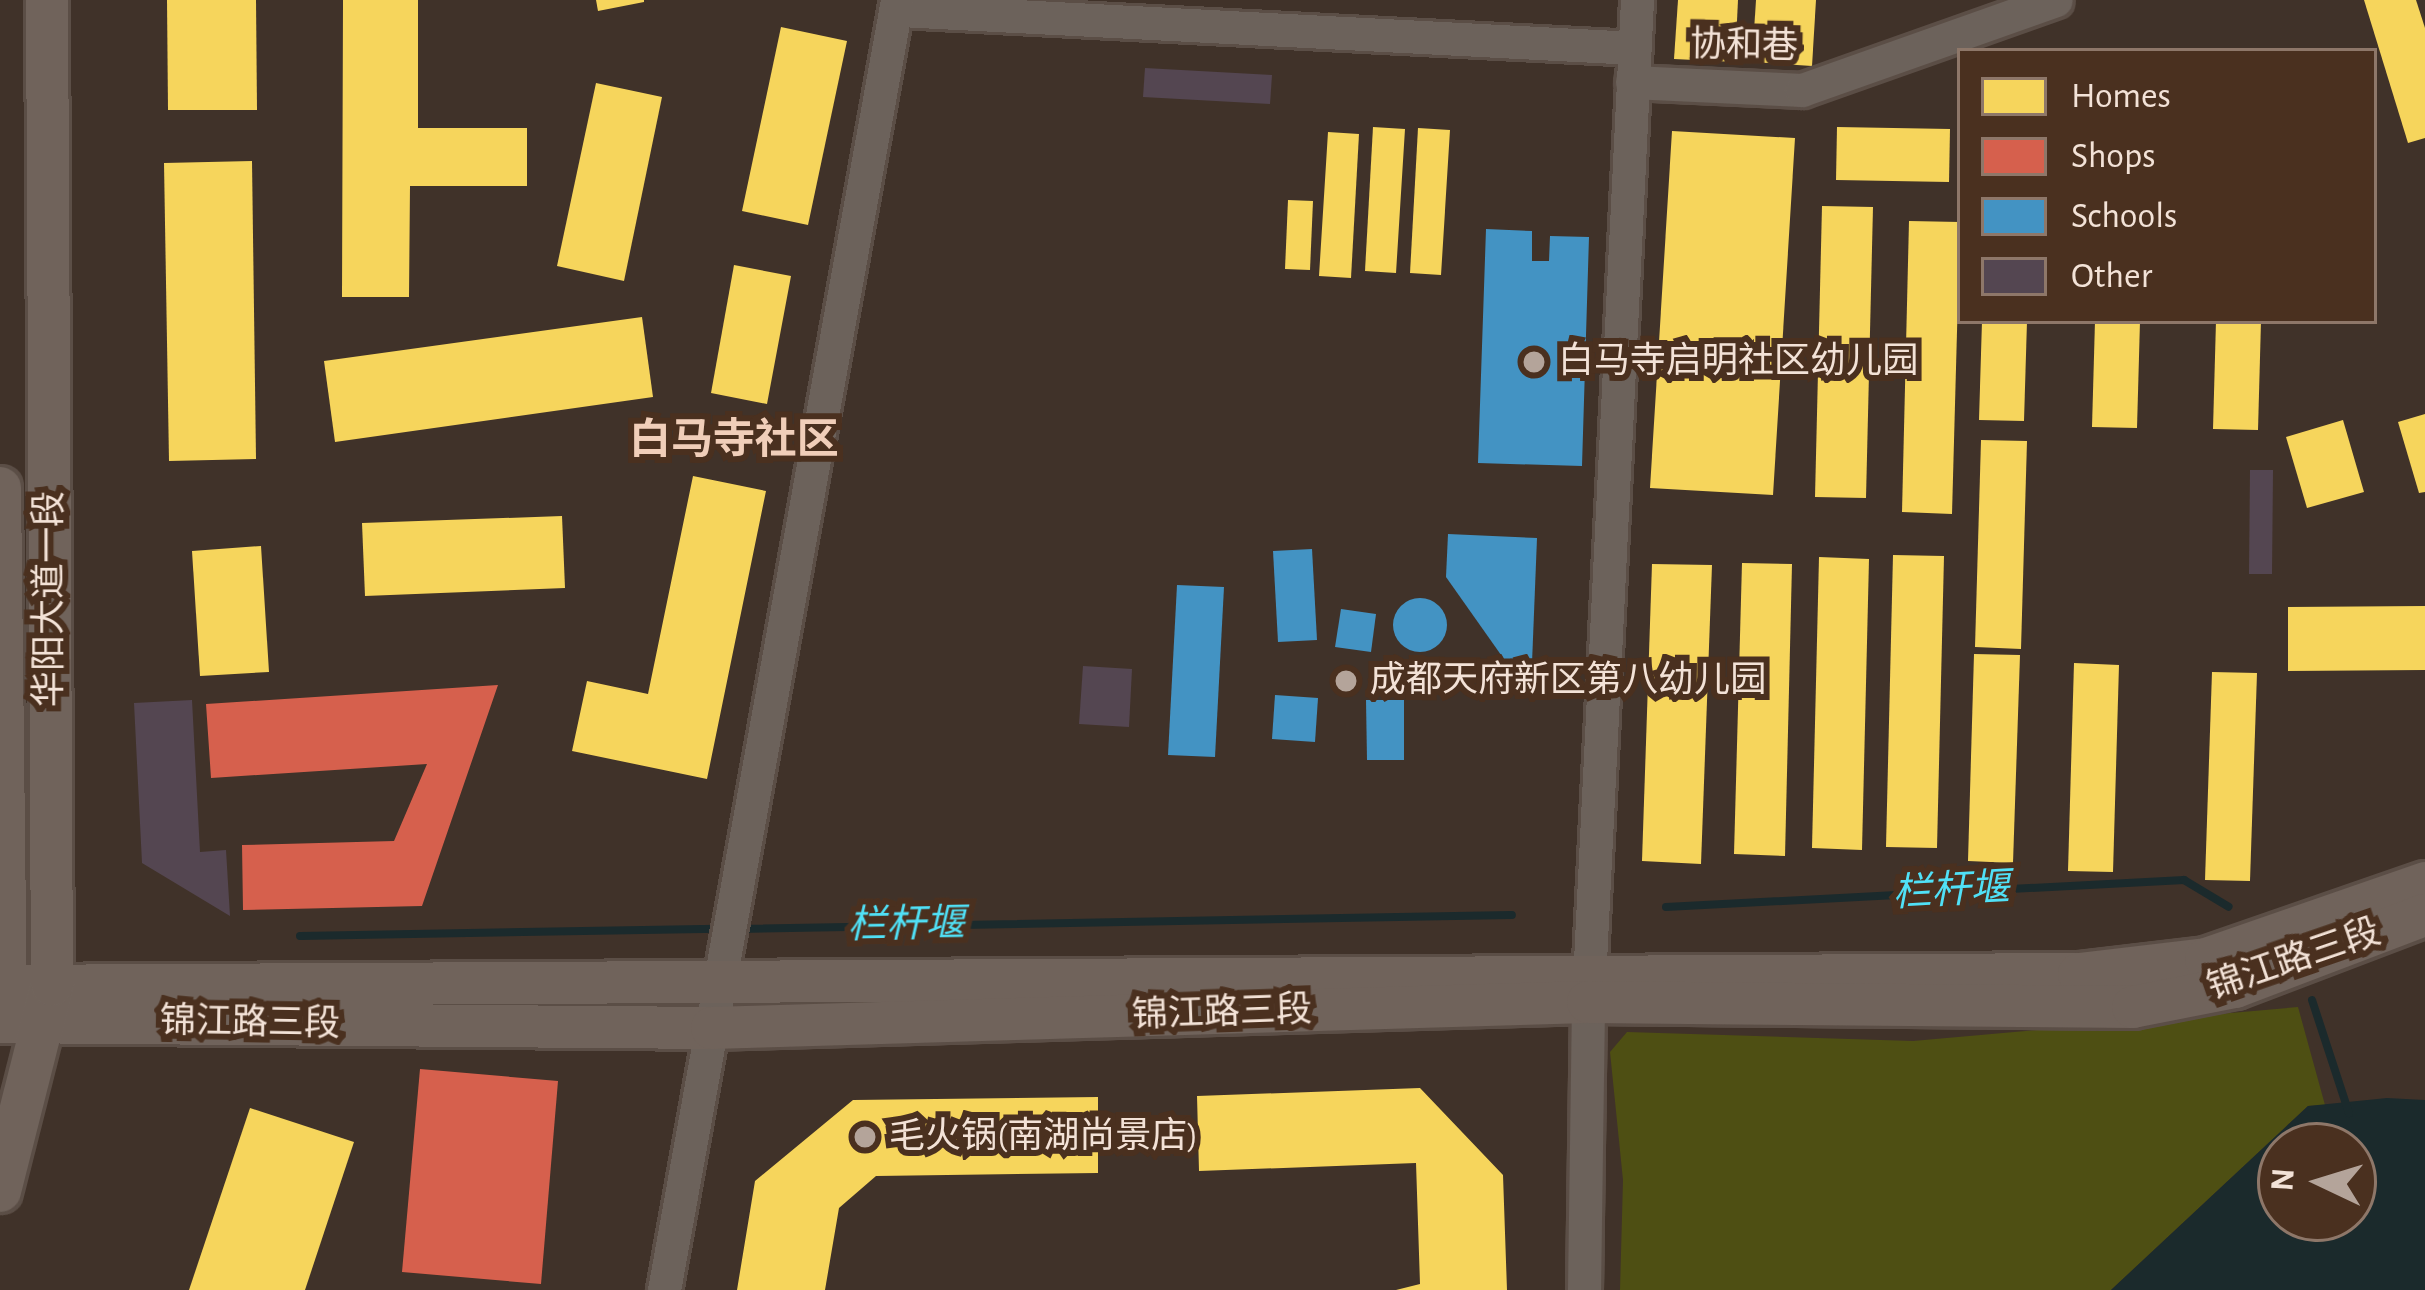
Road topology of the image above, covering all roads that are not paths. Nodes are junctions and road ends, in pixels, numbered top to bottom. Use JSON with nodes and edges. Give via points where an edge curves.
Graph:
{"nodes":[{"id":1,"x":47,"y":0,"type":"edge"},
{"id":2,"x":1637,"y":0,"type":"edge"},
{"id":3,"x":2056,"y":0,"type":"edge"},
{"id":4,"x":898,"y":5,"type":"edge"},
{"id":5,"x":1633,"y":65,"type":"junction"},
{"id":6,"x":0,"y":488,"type":"edge"},
{"id":7,"x":2425,"y":883,"type":"edge"},
{"id":8,"x":2425,"y":915,"type":"edge"},
{"id":9,"x":728,"y":945,"type":"junction"},
{"id":10,"x":1590,"y":987,"type":"junction"},
{"id":11,"x":16,"y":1008,"type":"edge"},
{"id":12,"x":712,"y":1028,"type":"junction"},
{"id":13,"x":0,"y":1191,"type":"edge"},
{"id":14,"x":664,"y":1290,"type":"edge"},
{"id":15,"x":1584,"y":1290,"type":"edge"}],
"edges":[{"from":1,"to":11,"type":"main road","name":"华阳大道一段"},
{"from":2,"to":5,"type":"street"},
{"from":3,"to":5,"type":"street","name":"协和巷","via":[[1802,90]]},
{"from":4,"to":5,"type":"street","name":"协和巷"},
{"from":4,"to":9,"type":"street"},
{"from":5,"to":10,"type":"street"},
{"from":6,"to":11,"type":"main road","name":"华阳大道一段"},
{"from":7,"to":10,"type":"main road","name":"锦江路三段","via":[[2206,959],[2079,974]]},
{"from":8,"to":10,"type":"main road","name":"锦江路三段","via":[[2235,987],[2133,1007]]},
{"from":9,"to":10,"type":"main road","name":"锦江路三段"},
{"from":9,"to":11,"type":"main road","name":"锦江路三段"},
{"from":9,"to":12,"type":"street"},
{"from":10,"to":12,"type":"main road","name":"锦江路三段"},
{"from":10,"to":15,"type":"street"},
{"from":11,"to":12,"type":"main road","name":"锦江路三段"},
{"from":11,"to":13,"type":"main road","name":"华阳大道一段"},
{"from":12,"to":14,"type":"street"}]}
